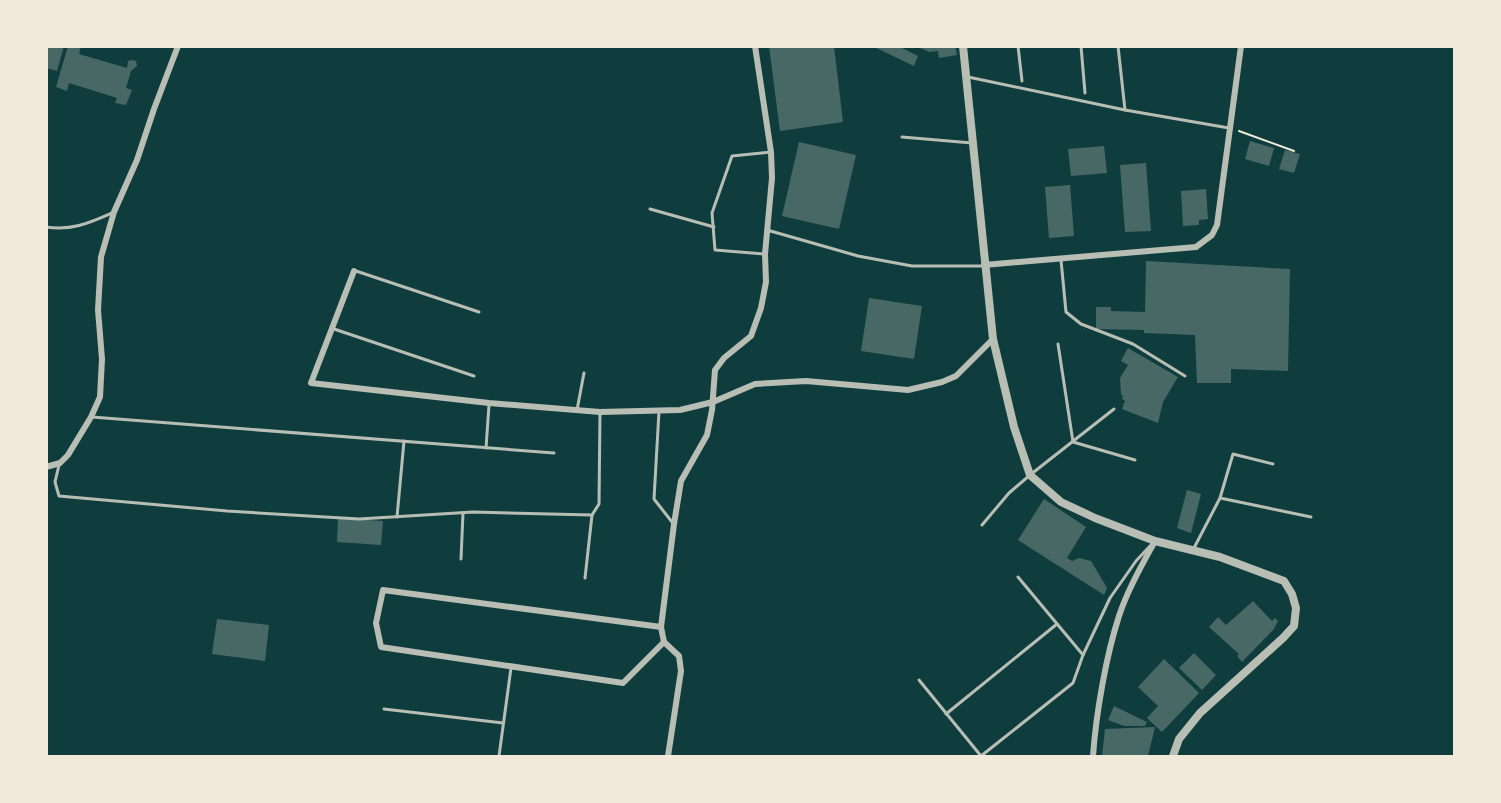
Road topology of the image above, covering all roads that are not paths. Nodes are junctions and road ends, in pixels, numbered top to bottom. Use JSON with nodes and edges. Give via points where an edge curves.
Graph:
{"nodes":[{"id":1,"x":178,"y":46,"type":"edge"},
{"id":2,"x":755,"y":46,"type":"edge"},
{"id":3,"x":963,"y":46,"type":"edge"},
{"id":4,"x":1018,"y":46,"type":"edge"},
{"id":5,"x":1081,"y":46,"type":"edge"},
{"id":6,"x":1118,"y":46,"type":"edge"},
{"id":7,"x":1241,"y":46,"type":"edge"},
{"id":8,"x":965,"y":76,"type":"junction"},
{"id":9,"x":1022,"y":81,"type":"dead end"},
{"id":10,"x":1085,"y":93,"type":"dead end"},
{"id":11,"x":1125,"y":110,"type":"junction"},
{"id":12,"x":1231,"y":129,"type":"junction"},
{"id":13,"x":902,"y":137,"type":"dead end"},
{"id":14,"x":972,"y":143,"type":"junction"},
{"id":15,"x":771,"y":152,"type":"junction"},
{"id":16,"x":650,"y":209,"type":"dead end"},
{"id":17,"x":114,"y":212,"type":"junction"},
{"id":18,"x":46,"y":227,"type":"edge"},
{"id":19,"x":714,"y":227,"type":"junction"},
{"id":20,"x":767,"y":231,"type":"junction"},
{"id":21,"x":765,"y":254,"type":"junction"},
{"id":22,"x":1061,"y":258,"type":"junction"},
{"id":23,"x":984,"y":266,"type":"junction"},
{"id":24,"x":354,"y":270,"type":"joint"},
{"id":25,"x":479,"y":312,"type":"dead end"},
{"id":26,"x":332,"y":328,"type":"junction"},
{"id":27,"x":993,"y":339,"type":"junction"},
{"id":28,"x":1058,"y":344,"type":"dead end"},
{"id":29,"x":584,"y":373,"type":"dead end"},
{"id":30,"x":474,"y":376,"type":"dead end"},
{"id":31,"x":1185,"y":376,"type":"dead end"},
{"id":32,"x":712,"y":402,"type":"junction"},
{"id":33,"x":489,"y":403,"type":"junction"},
{"id":34,"x":1114,"y":409,"type":"dead end"},
{"id":35,"x":577,"y":410,"type":"junction"},
{"id":36,"x":659,"y":411,"type":"junction"},
{"id":37,"x":600,"y":412,"type":"junction"},
{"id":38,"x":91,"y":417,"type":"junction"},
{"id":39,"x":404,"y":441,"type":"junction"},
{"id":40,"x":1073,"y":442,"type":"junction"},
{"id":41,"x":486,"y":448,"type":"junction"},
{"id":42,"x":554,"y":453,"type":"dead end"},
{"id":43,"x":1135,"y":460,"type":"dead end"},
{"id":44,"x":60,"y":463,"type":"junction"},
{"id":45,"x":1273,"y":464,"type":"dead end"},
{"id":46,"x":46,"y":467,"type":"edge"},
{"id":47,"x":1030,"y":475,"type":"junction"},
{"id":48,"x":1220,"y":498,"type":"junction"},
{"id":49,"x":463,"y":513,"type":"junction"},
{"id":50,"x":592,"y":515,"type":"junction"},
{"id":51,"x":397,"y":517,"type":"junction"},
{"id":52,"x":1311,"y":517,"type":"dead end"},
{"id":53,"x":674,"y":524,"type":"junction"},
{"id":54,"x":982,"y":525,"type":"dead end"},
{"id":55,"x":1155,"y":541,"type":"junction"},
{"id":56,"x":1193,"y":550,"type":"junction"},
{"id":57,"x":461,"y":559,"type":"dead end"},
{"id":58,"x":1018,"y":577,"type":"dead end"},
{"id":59,"x":585,"y":578,"type":"dead end"},
{"id":60,"x":1057,"y":624,"type":"junction"},
{"id":61,"x":661,"y":627,"type":"junction"},
{"id":62,"x":664,"y":642,"type":"junction"},
{"id":63,"x":1083,"y":655,"type":"junction"},
{"id":64,"x":511,"y":666,"type":"junction"},
{"id":65,"x":919,"y":680,"type":"dead end"},
{"id":66,"x":384,"y":709,"type":"dead end"},
{"id":67,"x":946,"y":714,"type":"junction"},
{"id":68,"x":503,"y":723,"type":"junction"},
{"id":69,"x":498,"y":756,"type":"edge"},
{"id":70,"x":668,"y":756,"type":"edge"},
{"id":71,"x":981,"y":756,"type":"edge"},
{"id":72,"x":1093,"y":756,"type":"edge"},
{"id":73,"x":1173,"y":756,"type":"edge"}],
"edges":[{"from":1,"to":17,"type":"street"},
{"from":2,"to":15,"type":"street"},
{"from":3,"to":8,"type":"street"},
{"from":4,"to":9,"type":"lane"},
{"from":5,"to":10,"type":"lane"},
{"from":6,"to":11,"type":"lane"},
{"from":7,"to":12,"type":"street"},
{"from":8,"to":11,"type":"lane"},
{"from":8,"to":14,"type":"street"},
{"from":11,"to":12,"type":"lane"},
{"from":12,"to":22,"type":"street","via":[[1217,225],[1212,235],[1196,246]]},
{"from":13,"to":14,"type":"lane"},
{"from":14,"to":23,"type":"street"},
{"from":15,"to":19,"type":"lane","via":[[732,156],[712,213]]},
{"from":15,"to":20,"type":"street"},
{"from":16,"to":19,"type":"lane"},
{"from":17,"to":18,"type":"lane","via":[[64,230]]},
{"from":17,"to":38,"type":"street","via":[[101,257],[100,398]]},
{"from":19,"to":21,"type":"lane","via":[[715,250]]},
{"from":20,"to":21,"type":"street"},
{"from":20,"to":23,"type":"lane","via":[[912,266]]},
{"from":21,"to":32,"type":"street","via":[[766,282],[751,336],[715,370]]},
{"from":22,"to":23,"type":"street"},
{"from":22,"to":31,"type":"lane","via":[[1066,312],[1081,324],[1133,344]]},
{"from":23,"to":27,"type":"street"},
{"from":24,"to":25,"type":"lane"},
{"from":24,"to":26,"type":"street"},
{"from":26,"to":30,"type":"lane"},
{"from":26,"to":33,"type":"street","via":[[311,383]]},
{"from":27,"to":32,"type":"street","via":[[956,376],[908,390],[806,381],[755,384]]},
{"from":27,"to":47,"type":"street"},
{"from":28,"to":40,"type":"lane"},
{"from":29,"to":35,"type":"lane"},
{"from":32,"to":36,"type":"street"},
{"from":32,"to":53,"type":"street","via":[[707,435],[681,481]]},
{"from":33,"to":35,"type":"street"},
{"from":33,"to":41,"type":"lane"},
{"from":34,"to":40,"type":"lane"},
{"from":35,"to":37,"type":"street"},
{"from":36,"to":37,"type":"street"},
{"from":36,"to":53,"type":"lane","via":[[654,500]]},
{"from":37,"to":50,"type":"lane","via":[[599,504]]},
{"from":38,"to":39,"type":"lane"},
{"from":38,"to":44,"type":"street"},
{"from":39,"to":41,"type":"lane"},
{"from":39,"to":51,"type":"lane"},
{"from":40,"to":43,"type":"lane"},
{"from":40,"to":47,"type":"lane"},
{"from":41,"to":42,"type":"lane"},
{"from":44,"to":46,"type":"street"},
{"from":44,"to":51,"type":"lane","via":[[55,482],[59,496],[359,519]]},
{"from":45,"to":48,"type":"lane","via":[[1233,454]]},
{"from":47,"to":54,"type":"lane"},
{"from":47,"to":55,"type":"street","via":[[1061,502]]},
{"from":48,"to":52,"type":"lane"},
{"from":48,"to":56,"type":"lane"},
{"from":49,"to":50,"type":"lane"},
{"from":49,"to":51,"type":"lane"},
{"from":49,"to":57,"type":"lane"},
{"from":50,"to":59,"type":"lane"},
{"from":53,"to":61,"type":"street"},
{"from":55,"to":56,"type":"street"},
{"from":55,"to":63,"type":"lane","via":[[1110,598]]},
{"from":55,"to":72,"type":"street","via":[[1119,616]]},
{"from":56,"to":73,"type":"street","via":[[1284,581],[1296,608],[1294,626],[1200,713],[1179,739]]},
{"from":58,"to":60,"type":"lane"},
{"from":60,"to":63,"type":"lane"},
{"from":60,"to":67,"type":"lane"},
{"from":61,"to":62,"type":"street"},
{"from":61,"to":64,"type":"street","via":[[383,590],[376,624],[381,647]]},
{"from":62,"to":64,"type":"street","via":[[623,683]]},
{"from":62,"to":70,"type":"street","via":[[679,656],[681,671]]},
{"from":63,"to":71,"type":"lane","via":[[1073,683]]},
{"from":64,"to":68,"type":"lane"},
{"from":65,"to":67,"type":"lane"},
{"from":66,"to":68,"type":"lane"},
{"from":67,"to":71,"type":"lane"},
{"from":68,"to":69,"type":"lane"}]}
